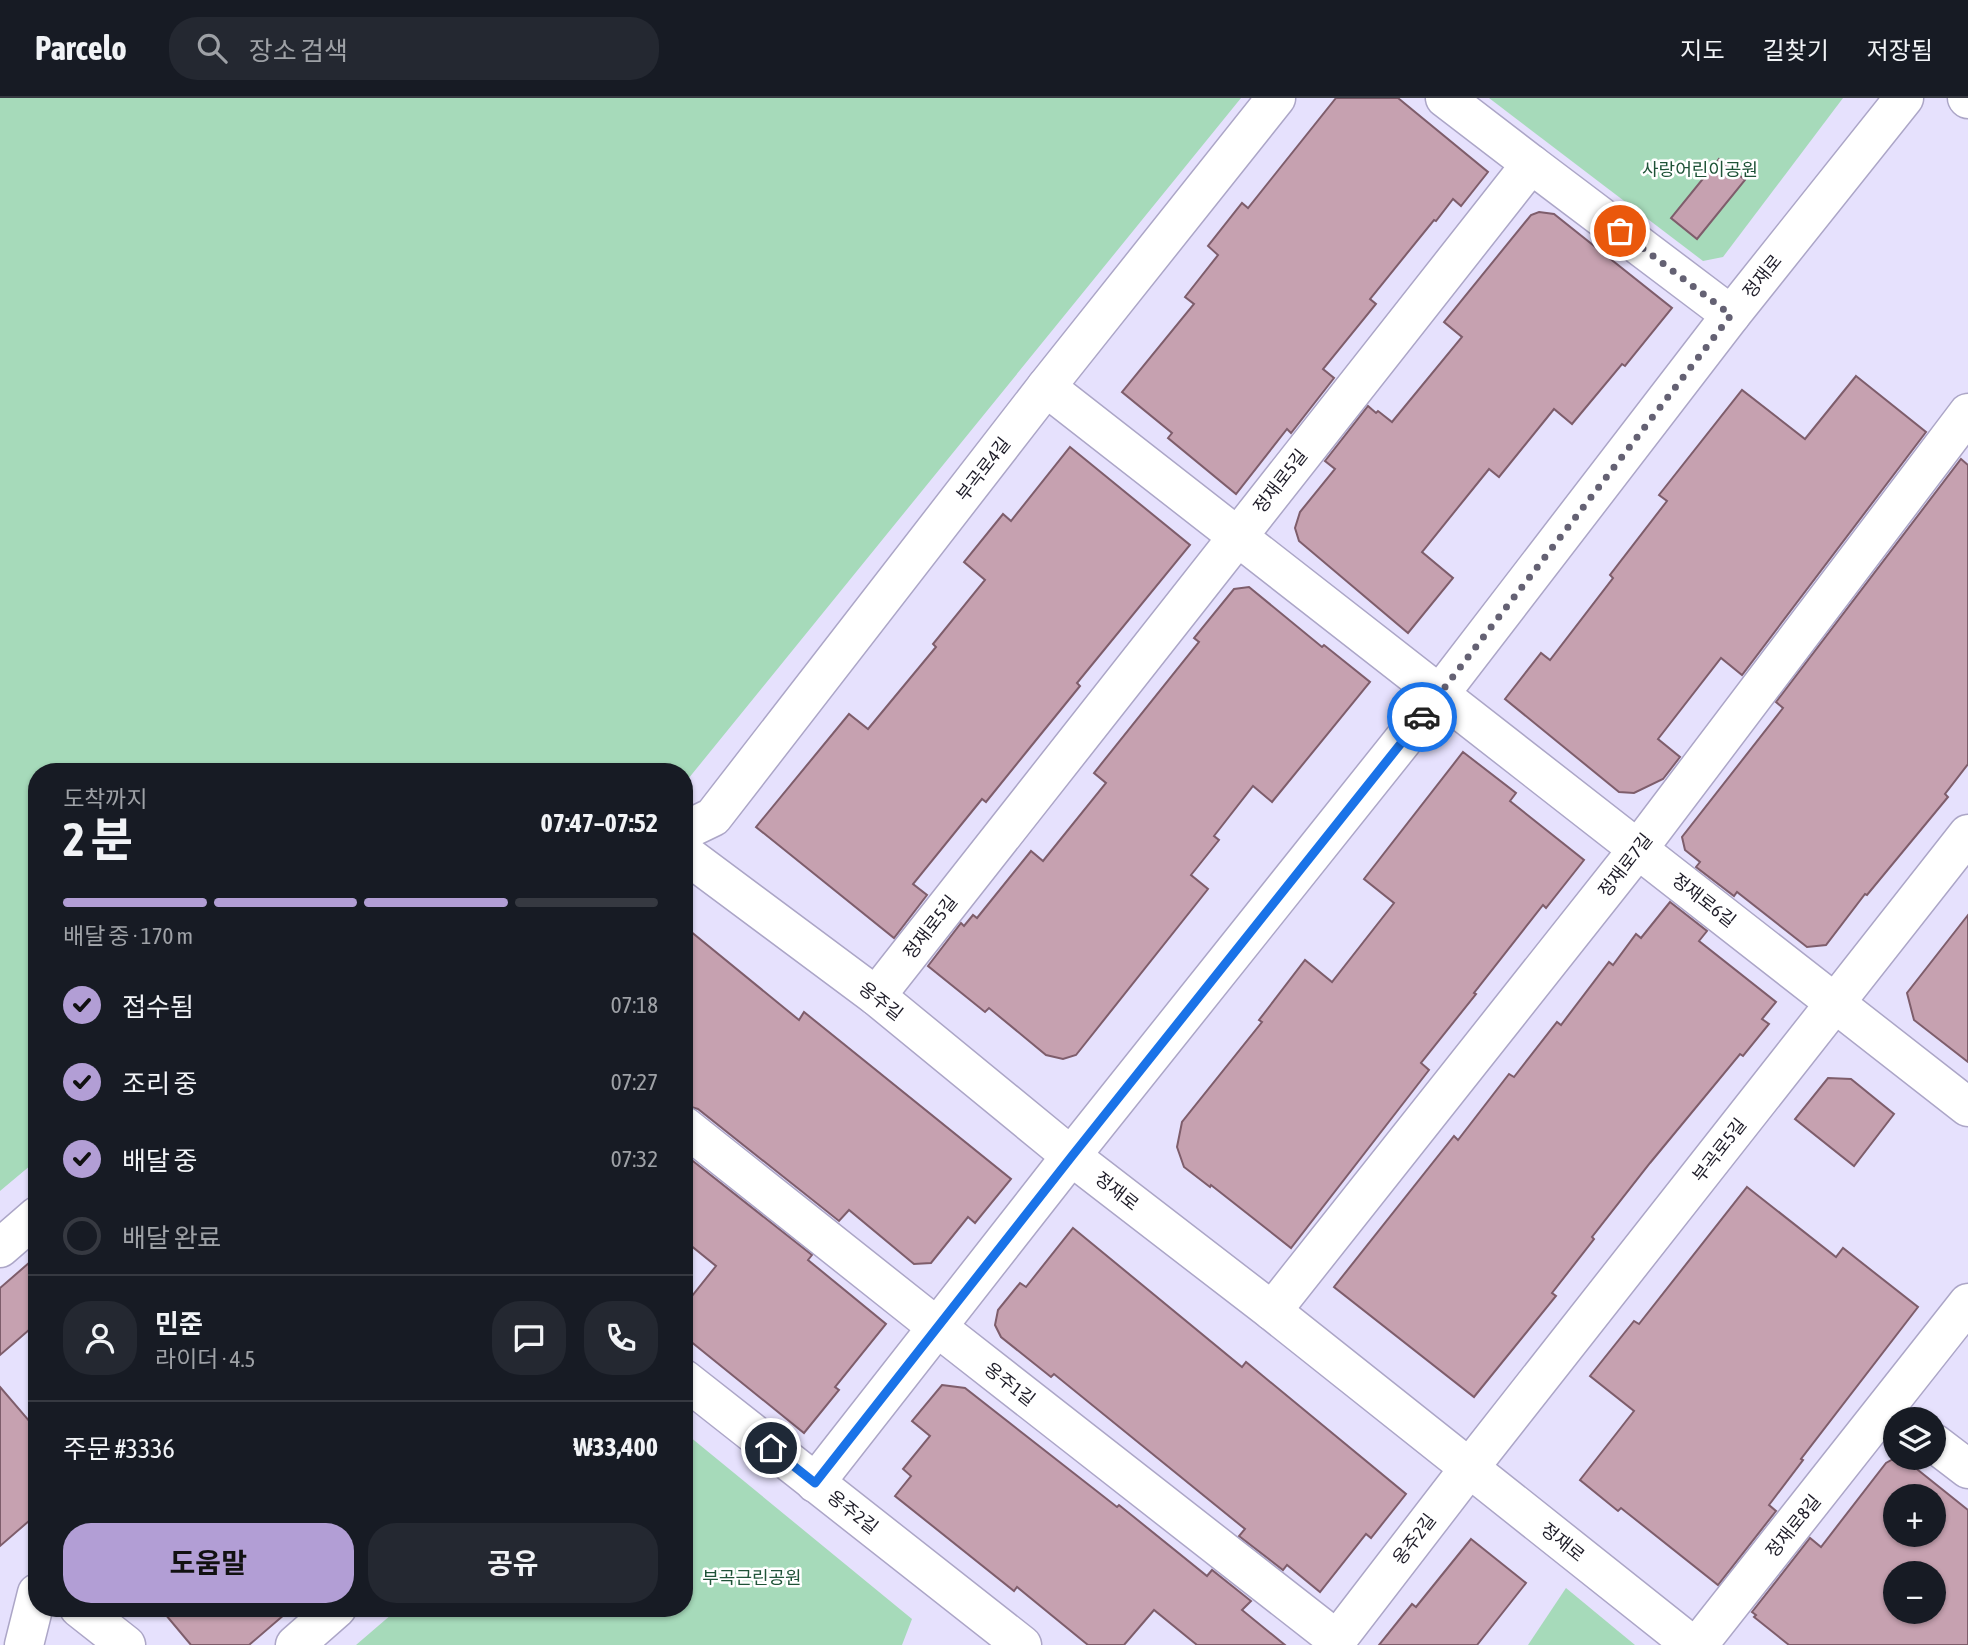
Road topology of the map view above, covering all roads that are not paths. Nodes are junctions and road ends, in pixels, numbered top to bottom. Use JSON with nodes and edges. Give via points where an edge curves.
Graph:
{"nodes":[{"id":1,"x":1276,"y":98,"type":"edge"},
{"id":2,"x":1445,"y":98,"type":"edge"},
{"id":3,"x":1904,"y":98,"type":"edge"},
{"id":4,"x":1531,"y":164,"type":"junction"},
{"id":5,"x":1731,"y":315,"type":"junction"},
{"id":6,"x":1046,"y":387,"type":"junction"},
{"id":7,"x":1968,"y":412,"type":"edge"},
{"id":8,"x":1237,"y":535,"type":"junction"},
{"id":9,"x":1439,"y":695,"type":"junction"},
{"id":10,"x":693,"y":827,"type":"edge"},
{"id":11,"x":1968,"y":834,"type":"edge"},
{"id":12,"x":1638,"y":849,"type":"junction"},
{"id":13,"x":693,"y":860,"type":"edge"},
{"id":14,"x":876,"y":996,"type":"junction"},
{"id":15,"x":1835,"y":1003,"type":"junction"},
{"id":16,"x":1968,"y":1107,"type":"edge"},
{"id":17,"x":693,"y":1133,"type":"edge"},
{"id":18,"x":1072,"y":1156,"type":"junction"},
{"id":19,"x":28,"y":1224,"type":"edge"},
{"id":20,"x":0,"y":1248,"type":"edge"},
{"id":21,"x":1968,"y":1303,"type":"edge"},
{"id":22,"x":1272,"y":1311,"type":"junction"},
{"id":23,"x":937,"y":1327,"type":"junction"},
{"id":24,"x":693,"y":1386,"type":"edge"},
{"id":25,"x":1900,"y":1407,"type":"edge"},
{"id":26,"x":1883,"y":1428,"type":"edge"},
{"id":27,"x":1946,"y":1452,"type":"edge"},
{"id":28,"x":1470,"y":1467,"type":"junction"},
{"id":29,"x":1968,"y":1469,"type":"edge"},
{"id":30,"x":815,"y":1483,"type":"junction"},
{"id":31,"x":31,"y":1617,"type":"edge"},
{"id":32,"x":91,"y":1617,"type":"edge"},
{"id":33,"x":327,"y":1617,"type":"edge"},
{"id":34,"x":1335,"y":1642,"type":"edge"},
{"id":35,"x":24,"y":1645,"type":"edge"},
{"id":36,"x":127,"y":1645,"type":"edge"},
{"id":37,"x":295,"y":1645,"type":"edge"},
{"id":38,"x":1022,"y":1645,"type":"edge"},
{"id":39,"x":1692,"y":1645,"type":"edge"},
{"id":40,"x":1698,"y":1645,"type":"edge"}],
"edges":[{"from":1,"to":6,"type":"street","name":"부곡로4길"},
{"from":2,"to":4,"type":"street"},
{"from":3,"to":5,"type":"street","name":"정재로"},
{"from":4,"to":5,"type":"street"},
{"from":4,"to":8,"type":"street","name":"정재로5길"},
{"from":5,"to":9,"type":"street","name":"정재로"},
{"from":6,"to":8,"type":"street","name":"정재로6길"},
{"from":6,"to":10,"type":"street","name":"부곡로4길","via":[[713,817]]},
{"from":7,"to":12,"type":"street","name":"정재로7길"},
{"from":8,"to":9,"type":"street","name":"정재로6길"},
{"from":8,"to":14,"type":"street","name":"정재로5길"},
{"from":9,"to":12,"type":"street","name":"정재로6길"},
{"from":9,"to":18,"type":"street","name":"정재로"},
{"from":11,"to":15,"type":"street","name":"부곡로5길"},
{"from":12,"to":15,"type":"street","name":"정재로6길"},
{"from":12,"to":22,"type":"street","name":"정재로7길"},
{"from":13,"to":14,"type":"street","name":"옹주길"},
{"from":14,"to":18,"type":"street","name":"옹주길"},
{"from":15,"to":16,"type":"street","name":"정재로6길"},
{"from":15,"to":28,"type":"street","name":"부곡로5길"},
{"from":17,"to":23,"type":"street","name":"옹주1길"},
{"from":18,"to":22,"type":"street","name":"정재로"},
{"from":18,"to":23,"type":"street"},
{"from":19,"to":20,"type":"street"},
{"from":21,"to":25,"type":"street","name":"정재로8길"},
{"from":22,"to":28,"type":"street","name":"정재로"},
{"from":23,"to":30,"type":"street"},
{"from":23,"to":34,"type":"street","name":"옹주1길"},
{"from":24,"to":30,"type":"street","name":"옹주2길"},
{"from":26,"to":40,"type":"street","name":"정재로8길"},
{"from":27,"to":29,"type":"street"},
{"from":28,"to":34,"type":"street","name":"옹주2길"},
{"from":28,"to":39,"type":"street","name":"정재로"},
{"from":30,"to":38,"type":"street","name":"옹주2길"},
{"from":31,"to":35,"type":"street"},
{"from":32,"to":36,"type":"street"},
{"from":33,"to":37,"type":"street"}]}
